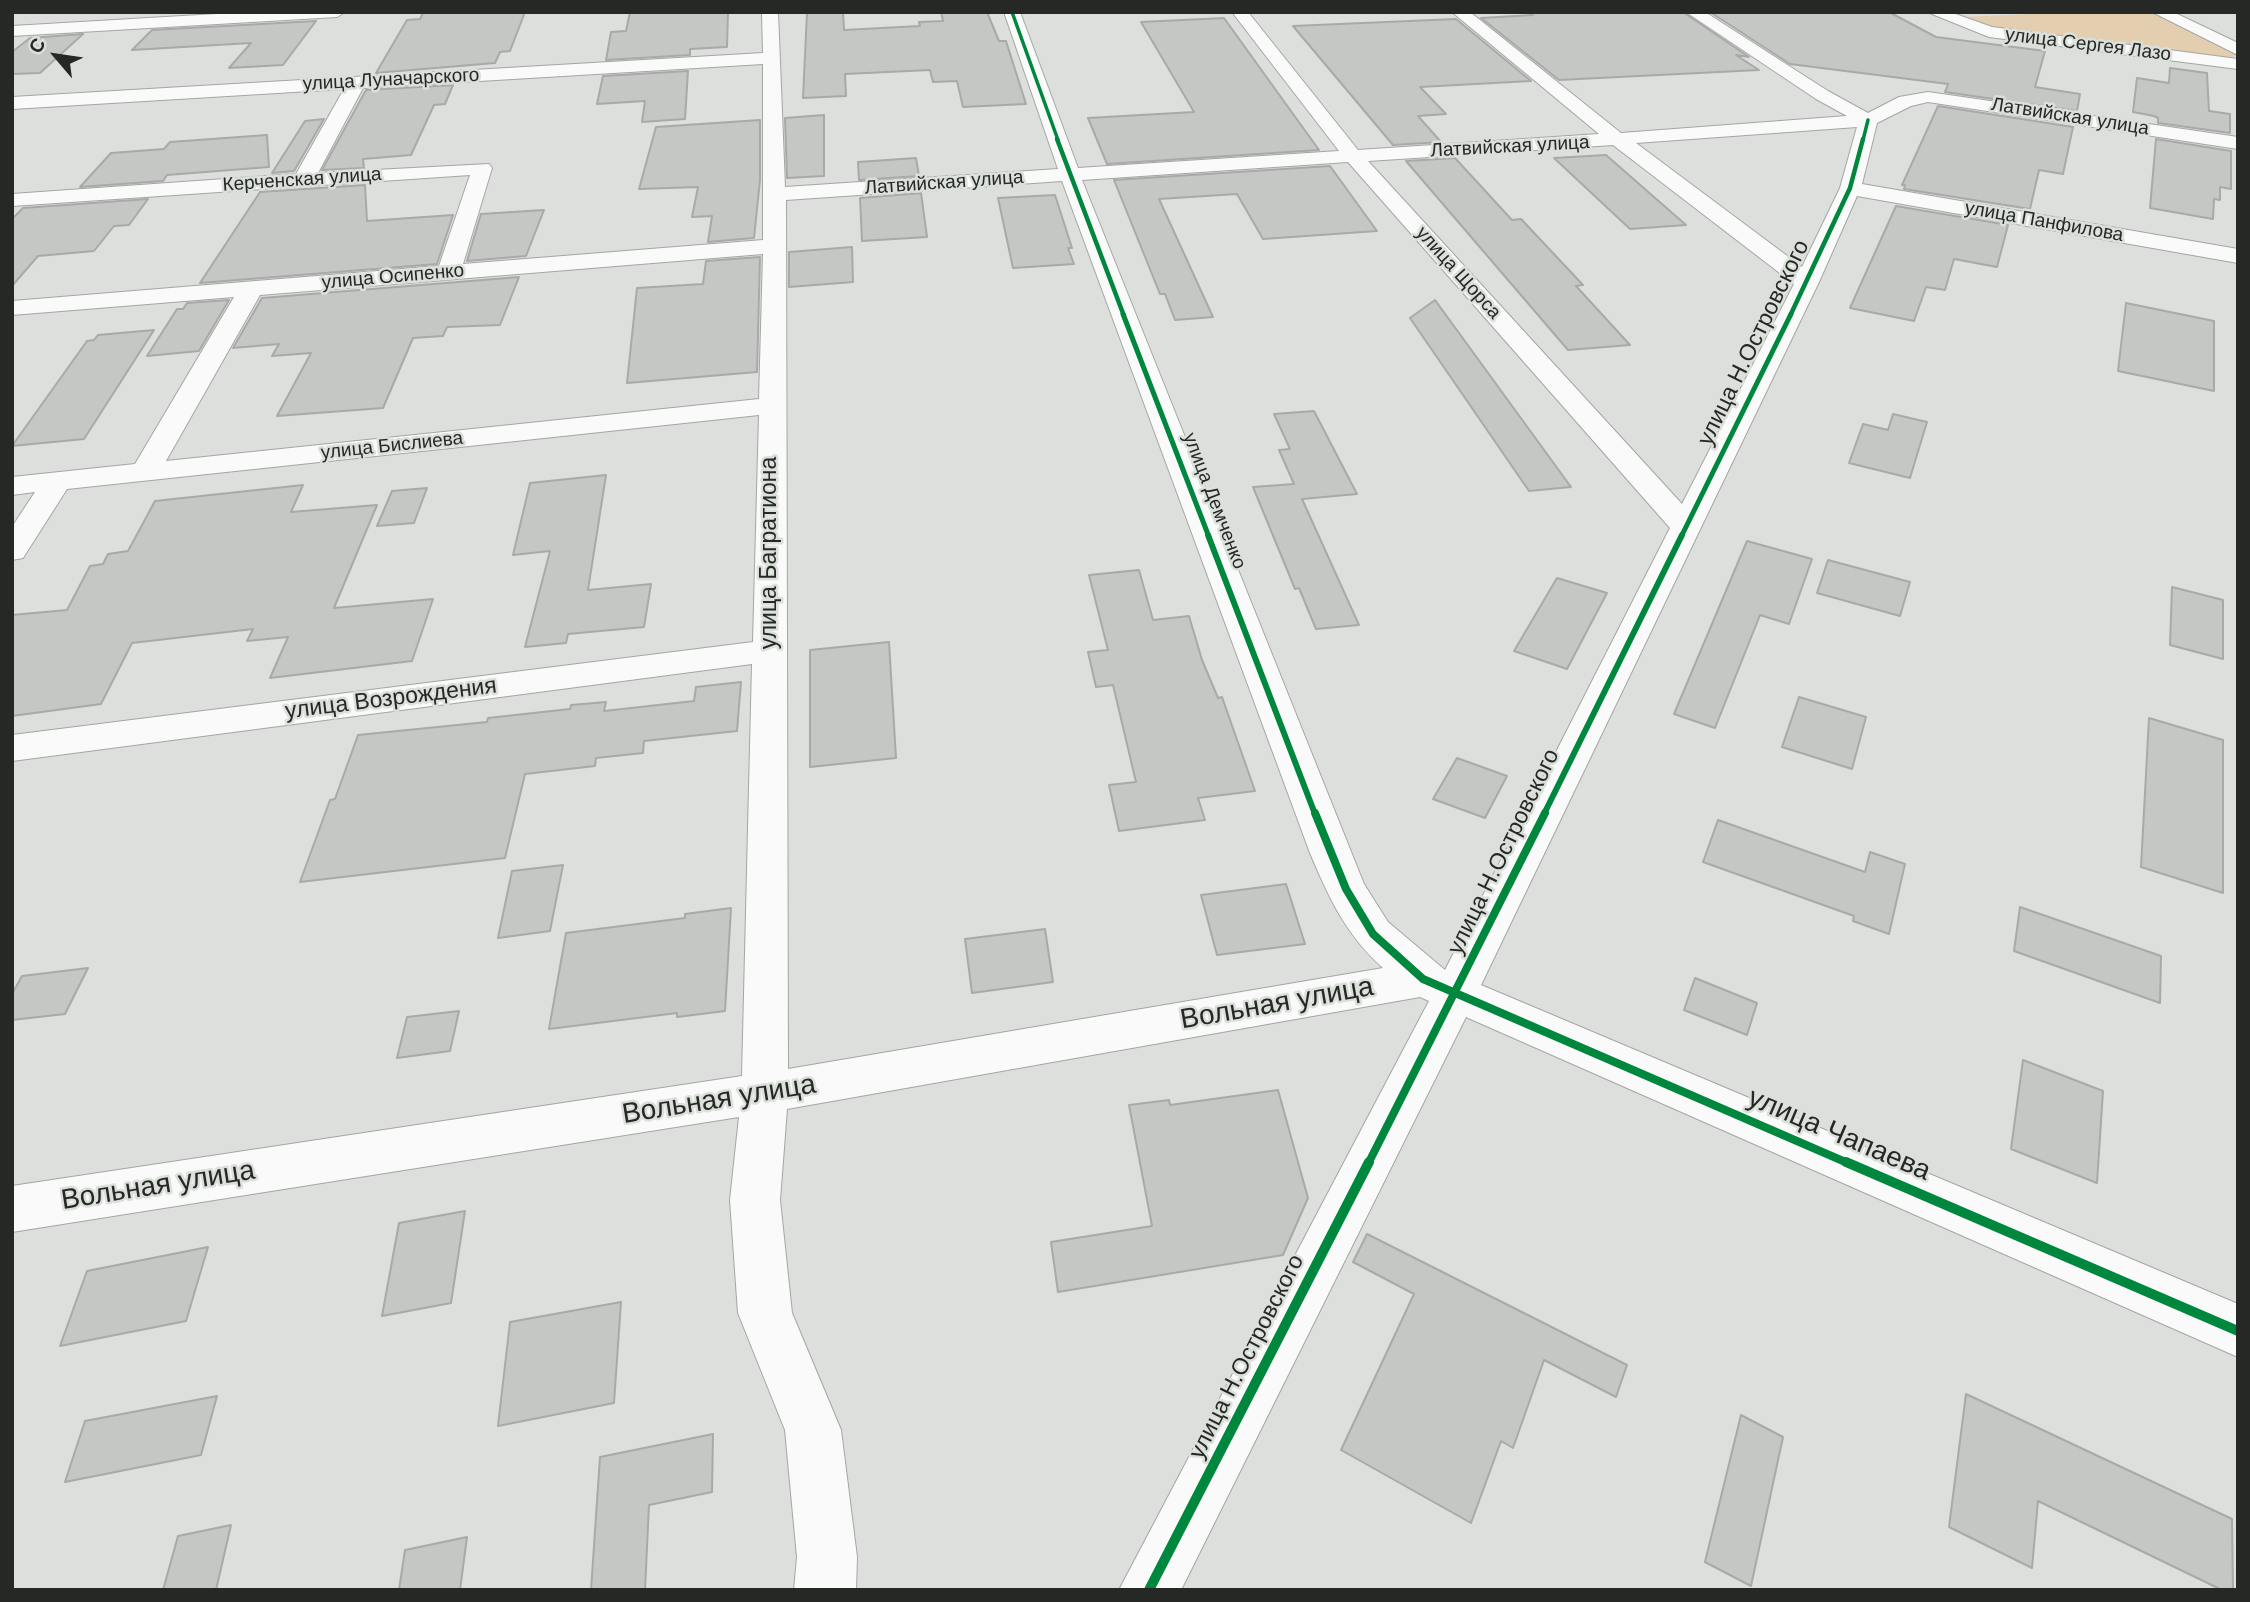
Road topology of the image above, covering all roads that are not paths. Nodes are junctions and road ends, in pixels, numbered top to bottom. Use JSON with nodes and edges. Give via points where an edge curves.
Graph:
{"nodes":[{"id":1,"x":35,"y":12,"type":"edge"},
{"id":2,"x":337,"y":12,"type":"edge"},
{"id":3,"x":770,"y":12,"type":"edge"},
{"id":4,"x":1012,"y":12,"type":"edge"},
{"id":5,"x":1240,"y":12,"type":"edge"},
{"id":6,"x":1460,"y":12,"type":"edge"},
{"id":7,"x":1694,"y":12,"type":"edge"},
{"id":8,"x":2160,"y":12,"type":"edge"},
{"id":9,"x":1989,"y":13,"type":"edge"},
{"id":10,"x":1938,"y":14,"type":"edge"},
{"id":11,"x":13,"y":31,"type":"edge"},
{"id":12,"x":2238,"y":50,"type":"edge"},
{"id":13,"x":769,"y":58,"type":"junction"},
{"id":14,"x":2238,"y":64,"type":"edge"},
{"id":15,"x":357,"y":82,"type":"junction"},
{"id":16,"x":12,"y":103,"type":"edge"},
{"id":17,"x":1868,"y":120,"type":"junction"},
{"id":18,"x":1620,"y":141,"type":"junction"},
{"id":19,"x":2238,"y":143,"type":"edge"},
{"id":20,"x":1352,"y":155,"type":"junction"},
{"id":21,"x":1070,"y":174,"type":"junction"},
{"id":22,"x":304,"y":179,"type":"junction"},
{"id":23,"x":1850,"y":188,"type":"junction"},
{"id":24,"x":775,"y":194,"type":"junction"},
{"id":25,"x":12,"y":200,"type":"edge"},
{"id":26,"x":774,"y":246,"type":"junction"},
{"id":27,"x":2238,"y":256,"type":"edge"},
{"id":28,"x":449,"y":272,"type":"junction"},
{"id":29,"x":1807,"y":282,"type":"junction"},
{"id":30,"x":251,"y":289,"type":"junction"},
{"id":31,"x":12,"y":308,"type":"edge"},
{"id":32,"x":771,"y":406,"type":"junction"},
{"id":33,"x":145,"y":472,"type":"junction"},
{"id":34,"x":57,"y":481,"type":"junction"},
{"id":35,"x":12,"y":486,"type":"edge"},
{"id":36,"x":1686,"y":527,"type":"junction"},
{"id":37,"x":12,"y":551,"type":"edge"},
{"id":38,"x":769,"y":650,"type":"junction"},
{"id":39,"x":12,"y":748,"type":"edge"},
{"id":40,"x":1440,"y":985,"type":"junction"},
{"id":41,"x":765,"y":1093,"type":"junction"},
{"id":42,"x":12,"y":1209,"type":"edge"},
{"id":43,"x":2238,"y":1331,"type":"edge"},
{"id":44,"x":825,"y":1590,"type":"edge"},
{"id":45,"x":1149,"y":1590,"type":"edge"}],
"edges":[{"from":1,"to":11,"type":"street"},
{"from":2,"to":11,"type":"street"},
{"from":3,"to":13,"type":"street","name":"улица Багратиона"},
{"from":4,"to":21,"type":"street","name":"улица Демченко"},
{"from":5,"to":20,"type":"street","name":"улица Щорса"},
{"from":6,"to":18,"type":"street"},
{"from":7,"to":17,"type":"street"},
{"from":8,"to":12,"type":"street","name":"улица Сергея Лазо"},
{"from":9,"to":10,"type":"street","name":"улица Сергея Лазо"},
{"from":10,"to":14,"type":"street","name":"улица Сергея Лазо","via":[[1989,32]]},
{"from":13,"to":15,"type":"street","name":"улица Луначарского"},
{"from":13,"to":24,"type":"street","name":"улица Багратиона"},
{"from":15,"to":16,"type":"street","name":"улица Луначарского"},
{"from":15,"to":22,"type":"street"},
{"from":17,"to":18,"type":"street","name":"Латвийская улица"},
{"from":17,"to":19,"type":"street","name":"Латвийская улица","via":[[1906,101],[1928,97]]},
{"from":17,"to":23,"type":"street","name":"улица Н.Островского"},
{"from":18,"to":20,"type":"street","name":"Латвийская улица"},
{"from":18,"to":29,"type":"street"},
{"from":20,"to":21,"type":"street","name":"Латвийская улица"},
{"from":20,"to":36,"type":"street","name":"улица Щорса"},
{"from":21,"to":24,"type":"street","name":"Латвийская улица"},
{"from":21,"to":40,"type":"street","name":"улица Демченко","via":[[1346,889],[1373,934]]},
{"from":22,"to":25,"type":"street","name":"Керченская улица"},
{"from":22,"to":28,"type":"street","name":"Керченская улица","via":[[481,168]]},
{"from":23,"to":27,"type":"street","name":"улица Панфилова"},
{"from":23,"to":29,"type":"street","name":"улица Н.Островского"},
{"from":24,"to":26,"type":"street","name":"улица Багратиона"},
{"from":26,"to":28,"type":"street","name":"улица Осипенко"},
{"from":26,"to":32,"type":"street","name":"улица Багратиона"},
{"from":28,"to":30,"type":"street","name":"улица Осипенко"},
{"from":29,"to":36,"type":"street","name":"улица Н.Островского"},
{"from":30,"to":31,"type":"street","name":"улица Осипенко"},
{"from":30,"to":33,"type":"street"},
{"from":32,"to":33,"type":"street","name":"улица Бислиева"},
{"from":32,"to":38,"type":"street","name":"улица Багратиона"},
{"from":33,"to":34,"type":"street","name":"улица Бислиева"},
{"from":34,"to":35,"type":"street","name":"улица Бислиева"},
{"from":34,"to":37,"type":"street"},
{"from":36,"to":40,"type":"street","name":"улица Н.Островского"},
{"from":38,"to":39,"type":"street","name":"улица Возрождения"},
{"from":38,"to":41,"type":"street","name":"улица Багратиона"},
{"from":40,"to":41,"type":"street","name":"Вольная улица"},
{"from":40,"to":43,"type":"street","name":"улица Чапаева"},
{"from":40,"to":45,"type":"street","name":"улица Н.Островского"},
{"from":41,"to":42,"type":"street","name":"Вольная улица"},
{"from":41,"to":44,"type":"street","name":"улица Багратиона","via":[[755,1200],[765,1313],[813,1430],[827,1557]]}]}
